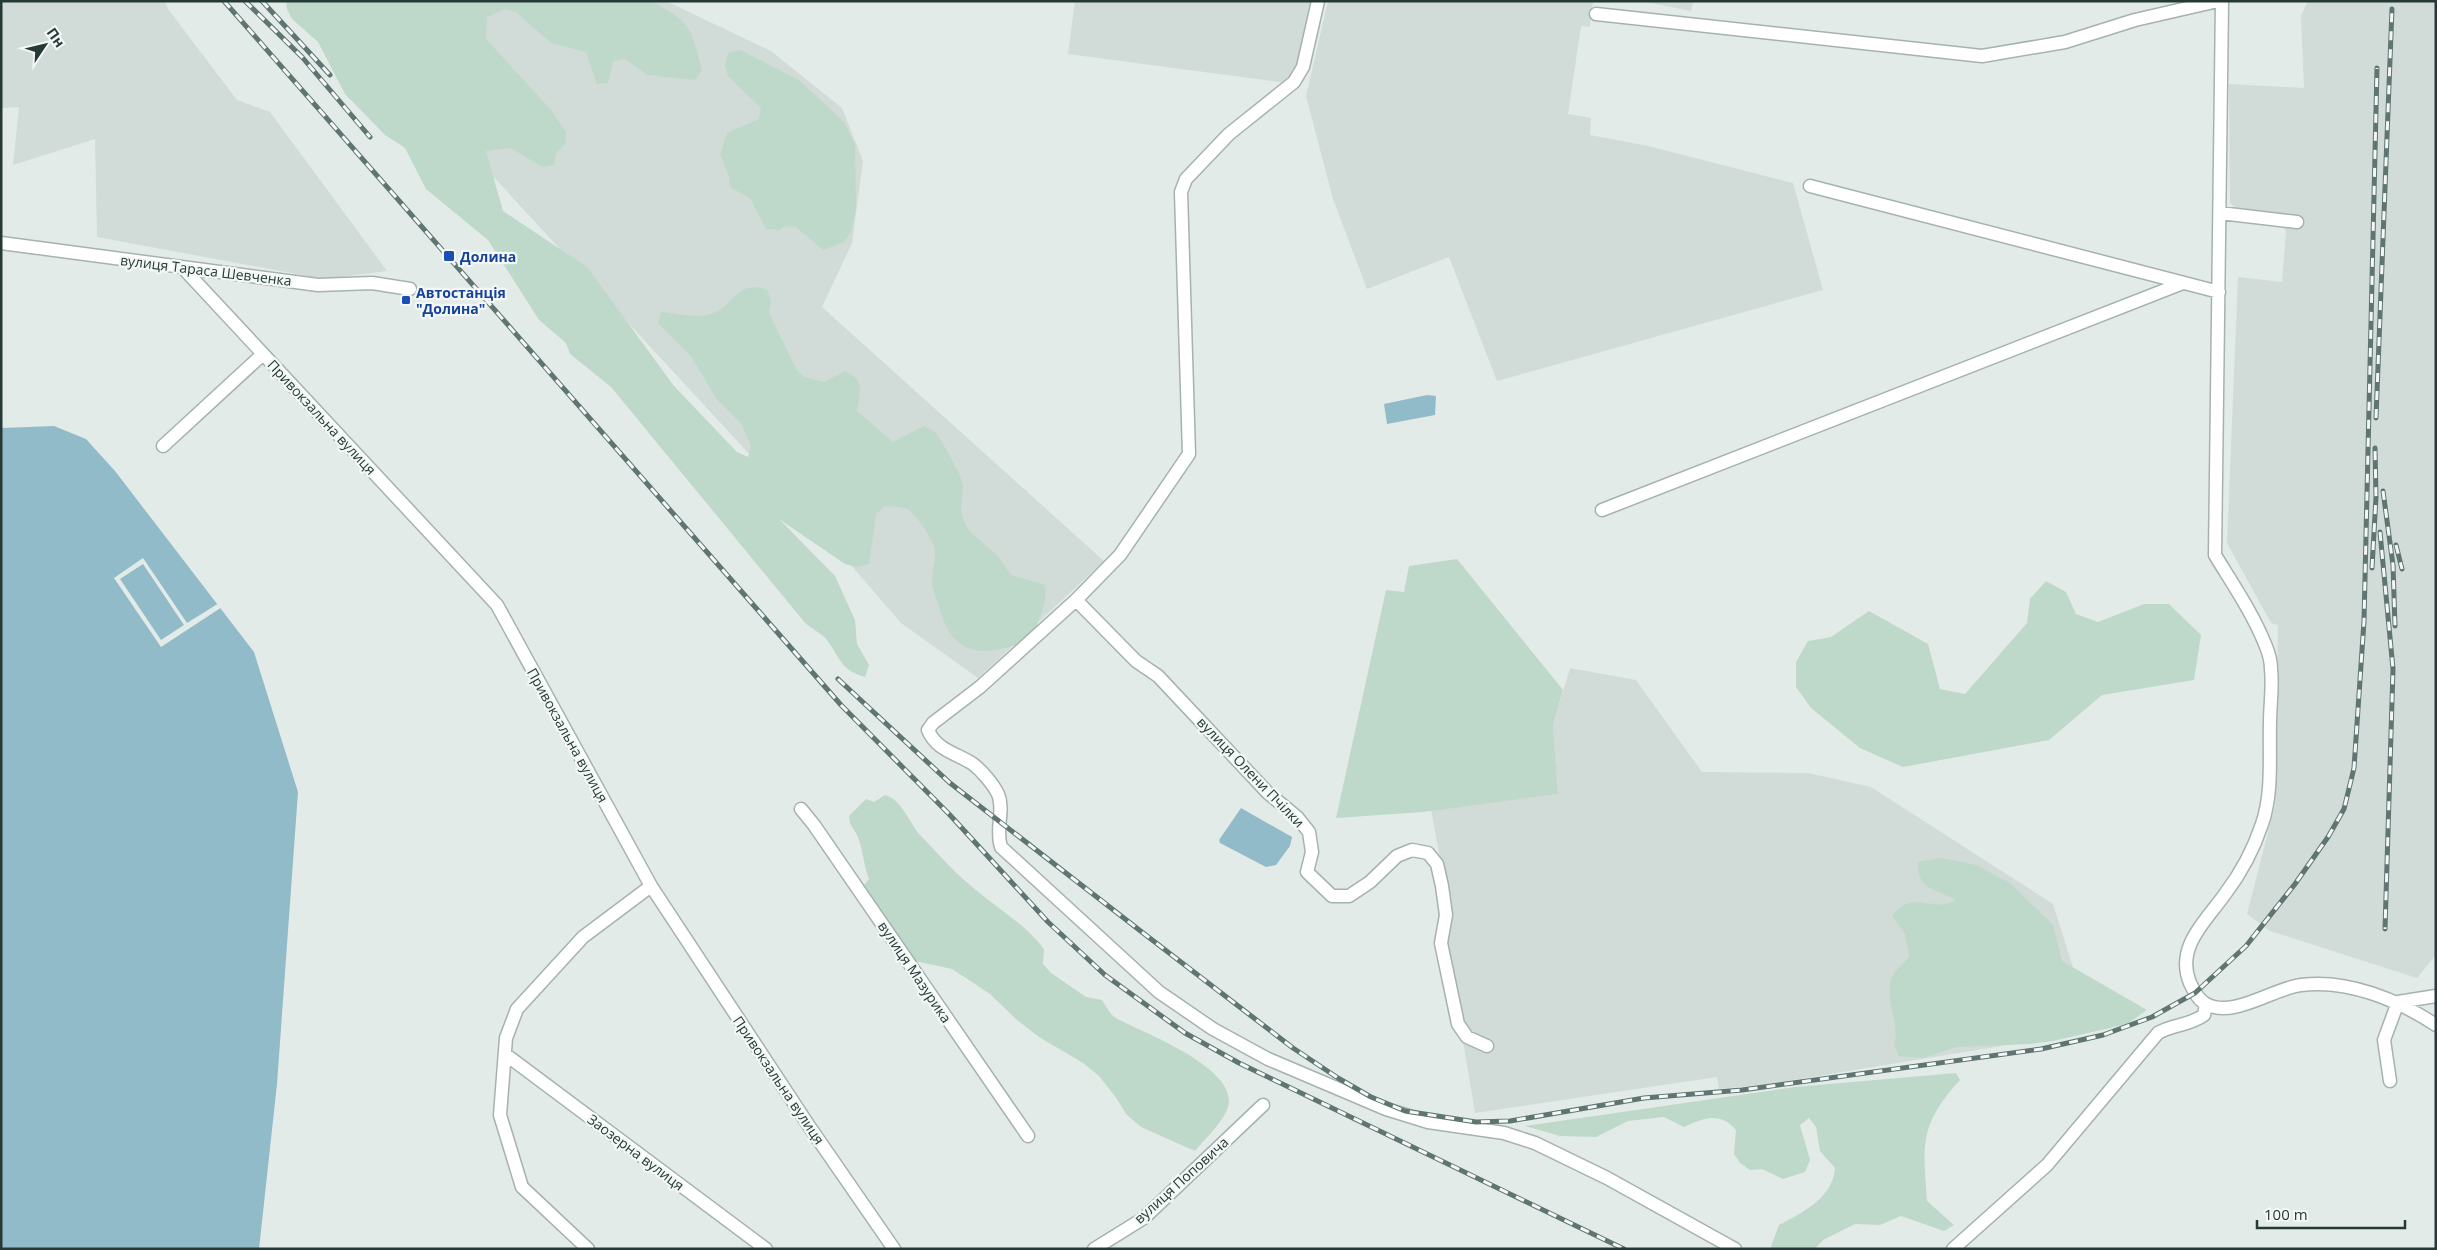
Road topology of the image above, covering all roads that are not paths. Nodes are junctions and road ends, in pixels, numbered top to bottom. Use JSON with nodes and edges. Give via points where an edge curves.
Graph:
{"nodes":[{"id":1,"x":1318,"y":1,"type":"edge"},
{"id":2,"x":2218,"y":1,"type":"edge"},
{"id":3,"x":2222,"y":1,"type":"edge"},
{"id":4,"x":1596,"y":14,"type":"dead end"},
{"id":5,"x":1810,"y":186,"type":"dead end"},
{"id":6,"x":2220,"y":213,"type":"junction"},
{"id":7,"x":2297,"y":222,"type":"dead end"},
{"id":8,"x":1,"y":244,"type":"edge"},
{"id":9,"x":183,"y":268,"type":"junction"},
{"id":10,"x":2184,"y":283,"type":"junction"},
{"id":11,"x":410,"y":289,"type":"dead end"},
{"id":12,"x":2219,"y":292,"type":"junction"},
{"id":13,"x":263,"y":354,"type":"junction"},
{"id":14,"x":163,"y":446,"type":"dead end"},
{"id":15,"x":1602,"y":510,"type":"dead end"},
{"id":16,"x":1076,"y":600,"type":"junction"},
{"id":17,"x":801,"y":809,"type":"dead end"},
{"id":18,"x":651,"y":886,"type":"junction"},
{"id":19,"x":2436,"y":996,"type":"edge"},
{"id":20,"x":2398,"y":1002,"type":"junction"},
{"id":21,"x":2206,"y":1004,"type":"junction"},
{"id":22,"x":2436,"y":1025,"type":"edge"},
{"id":23,"x":1487,"y":1046,"type":"dead end"},
{"id":24,"x":505,"y":1054,"type":"junction"},
{"id":25,"x":2390,"y":1082,"type":"dead end"},
{"id":26,"x":1263,"y":1104,"type":"dead end"},
{"id":27,"x":1028,"y":1136,"type":"dead end"},
{"id":28,"x":588,"y":1249,"type":"edge"},
{"id":29,"x":766,"y":1249,"type":"edge"},
{"id":30,"x":894,"y":1249,"type":"edge"},
{"id":31,"x":1094,"y":1249,"type":"edge"},
{"id":32,"x":1736,"y":1249,"type":"edge"},
{"id":33,"x":1953,"y":1249,"type":"edge"}],
"edges":[{"from":1,"to":16,"type":"street","via":[[1303,67],[1294,82],[1229,134],[1186,179],[1181,192],[1189,454],[1120,554]]},
{"from":2,"to":4,"type":"street","via":[[2135,20],[2065,42],[1982,56]]},
{"from":3,"to":6,"type":"street"},
{"from":5,"to":10,"type":"street"},
{"from":6,"to":7,"type":"street"},
{"from":6,"to":12,"type":"street"},
{"from":8,"to":9,"type":"street","name":"вулиця Тараса Шевченка"},
{"from":9,"to":11,"type":"street","name":"вулиця Тараса Шевченка","via":[[318,285],[372,283]]},
{"from":9,"to":13,"type":"street","name":"Привокзальна вулиця"},
{"from":10,"to":12,"type":"street"},
{"from":10,"to":15,"type":"street"},
{"from":12,"to":21,"type":"street","via":[[2214,555],[2253,619],[2266,645],[2271,669],[2268,799],[2263,821],[2254,845],[2226,894],[2198,926],[2186,960],[2187,975],[2195,993]]},
{"from":13,"to":14,"type":"street"},
{"from":13,"to":18,"type":"street","name":"Привокзальна вулиця","via":[[496,606]]},
{"from":16,"to":23,"type":"street","name":"вулиця Олени Пчілки","via":[[1136,660],[1158,676],[1268,792],[1297,817],[1309,832],[1312,852],[1308,872],[1332,896],[1349,896],[1370,882],[1397,856],[1412,850],[1428,853],[1437,864],[1442,886],[1446,915],[1441,943],[1458,1024],[1467,1037]]},
{"from":16,"to":32,"type":"street","via":[[928,730],[932,740],[974,765],[989,781],[998,795],[1001,810],[997,834],[1000,847],[1024,871],[1159,992],[1213,1029],[1268,1059],[1386,1109],[1428,1122],[1504,1133],[1536,1143]]},
{"from":17,"to":27,"type":"street","name":"вулиця Мазурика"},
{"from":18,"to":24,"type":"street","via":[[583,937],[517,1009],[506,1038]]},
{"from":18,"to":30,"type":"street","name":"Привокзальна вулиця"},
{"from":19,"to":20,"type":"street"},
{"from":20,"to":21,"type":"street","via":[[2381,995],[2316,984],[2282,989],[2230,1007]]},
{"from":20,"to":22,"type":"street"},
{"from":20,"to":25,"type":"street","via":[[2384,1040]]},
{"from":21,"to":33,"type":"street","via":[[2204,1015],[2198,1020],[2188,1025],[2171,1025],[2158,1033],[2047,1165]]},
{"from":24,"to":28,"type":"street","via":[[500,1115],[522,1187]]},
{"from":24,"to":29,"type":"street","name":"Заозерна вулиця"},
{"from":26,"to":31,"type":"street","name":"вулиця Поповича","via":[[1144,1218]]}]}
